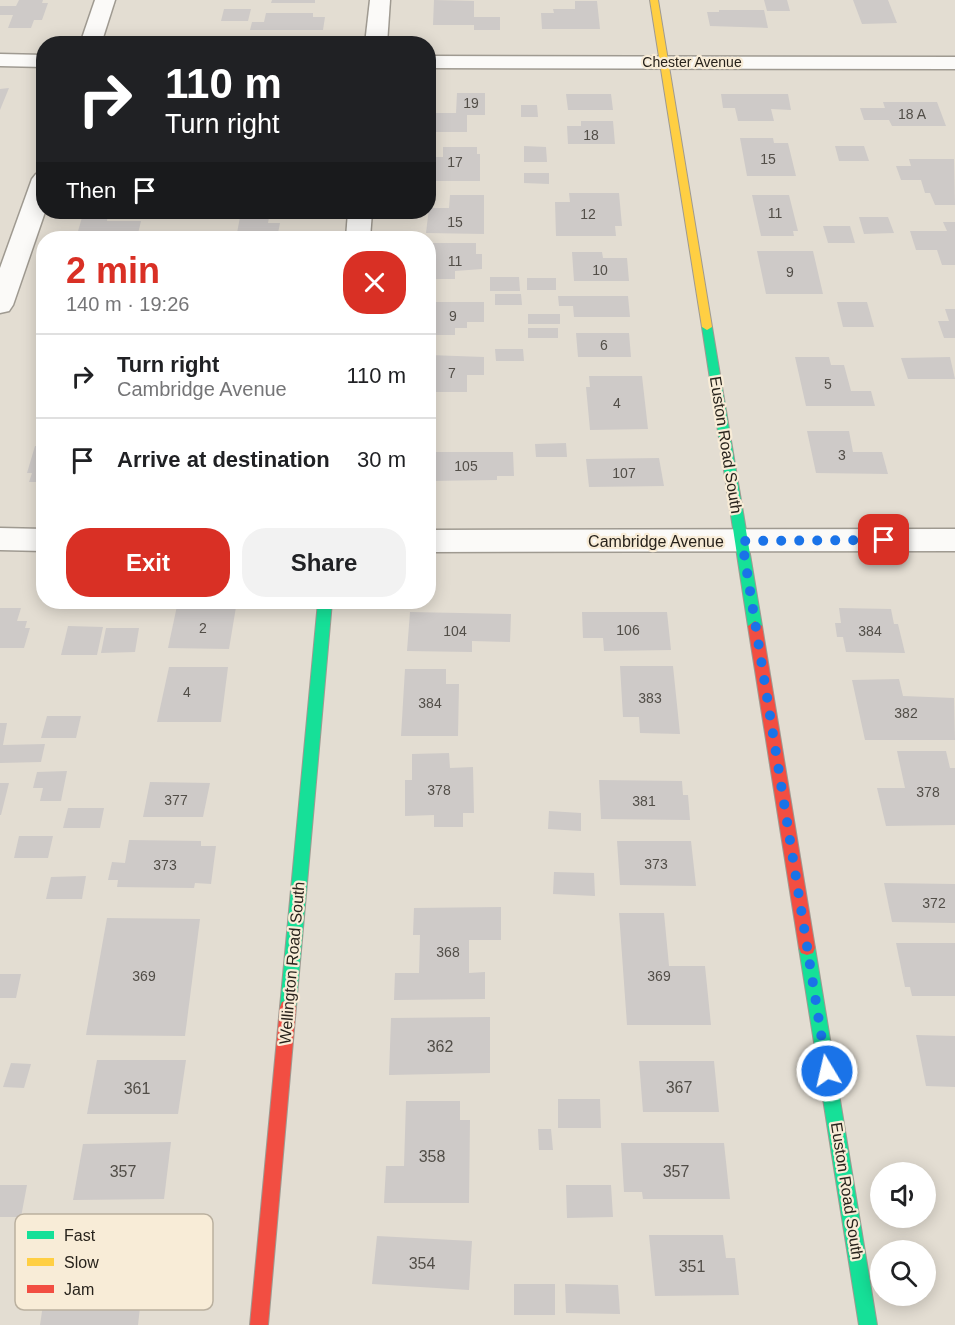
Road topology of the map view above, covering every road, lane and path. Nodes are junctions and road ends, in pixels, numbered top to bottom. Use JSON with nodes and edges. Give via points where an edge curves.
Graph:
{"nodes":[{"id":1,"x":105,"y":0,"type":"edge"},
{"id":2,"x":380,"y":0,"type":"edge"},
{"id":3,"x":654,"y":0,"type":"edge"},
{"id":4,"x":93,"y":36,"type":"edge"},
{"id":5,"x":377,"y":36,"type":"edge"},
{"id":6,"x":0,"y":60,"type":"edge"},
{"id":7,"x":36,"y":60,"type":"edge"},
{"id":8,"x":436,"y":62,"type":"edge"},
{"id":9,"x":664,"y":62,"type":"junction"},
{"id":10,"x":955,"y":63,"type":"edge"},
{"id":11,"x":36,"y":202,"type":"edge"},
{"id":12,"x":0,"y":305,"type":"edge"},
{"id":13,"x":0,"y":539,"type":"edge"},
{"id":14,"x":36,"y":540,"type":"edge"},
{"id":15,"x":955,"y":540,"type":"edge"},
{"id":16,"x":436,"y":541,"type":"edge"},
{"id":17,"x":742,"y":541,"type":"junction"},
{"id":18,"x":324,"y":609,"type":"edge"},
{"id":19,"x":259,"y":1325,"type":"edge"},
{"id":20,"x":868,"y":1325,"type":"edge"}],
"edges":[{"from":1,"to":4,"type":"street"},
{"from":2,"to":5,"type":"street"},
{"from":3,"to":9,"type":"street","name":"Euston Road South"},
{"from":6,"to":7,"type":"street"},
{"from":8,"to":9,"type":"street","name":"Chester Avenue"},
{"from":9,"to":10,"type":"street","name":"Chester Avenue"},
{"from":9,"to":17,"type":"street","name":"Euston Road South"},
{"from":11,"to":12,"type":"street"},
{"from":13,"to":14,"type":"street"},
{"from":15,"to":17,"type":"street","name":"Cambridge Avenue"},
{"from":16,"to":17,"type":"street","name":"Cambridge Avenue"},
{"from":17,"to":20,"type":"street","name":"Euston Road South"},
{"from":18,"to":19,"type":"street","name":"Wellington Road South"}]}
